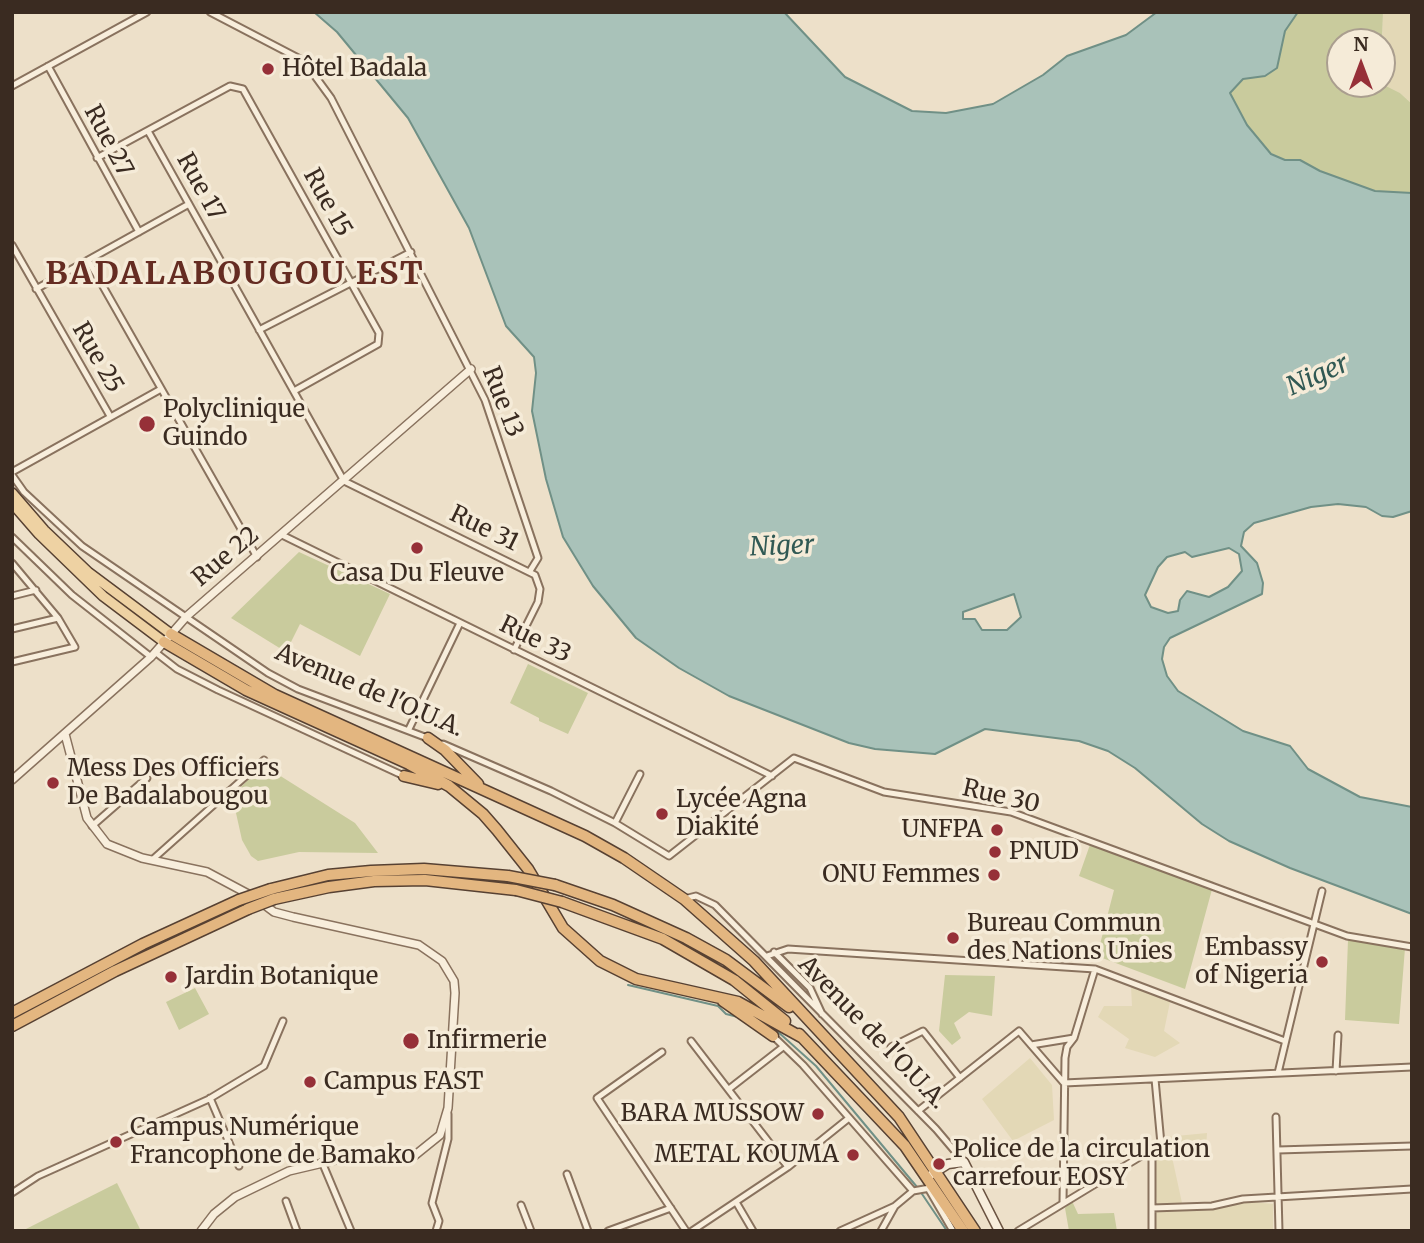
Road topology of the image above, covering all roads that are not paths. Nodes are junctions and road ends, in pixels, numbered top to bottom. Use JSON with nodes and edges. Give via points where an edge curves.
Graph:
{"nodes":[{"id":1,"x":147,"y":12,"type":"edge"},
{"id":2,"x":210,"y":12,"type":"edge"},
{"id":3,"x":48,"y":66,"type":"junction"},
{"id":4,"x":12,"y":86,"type":"edge"},
{"id":5,"x":148,"y":131,"type":"junction"},
{"id":6,"x":96,"y":158,"type":"junction"},
{"id":7,"x":189,"y":204,"type":"junction"},
{"id":8,"x":139,"y":232,"type":"junction"},
{"id":9,"x":12,"y":245,"type":"edge"},
{"id":10,"x":411,"y":252,"type":"junction"},
{"id":11,"x":88,"y":260,"type":"junction"},
{"id":12,"x":351,"y":282,"type":"junction"},
{"id":13,"x":36,"y":289,"type":"junction"},
{"id":14,"x":260,"y":330,"type":"junction"},
{"id":15,"x":471,"y":369,"type":"junction"},
{"id":16,"x":161,"y":388,"type":"junction"},
{"id":17,"x":293,"y":391,"type":"junction"},
{"id":18,"x":110,"y":416,"type":"junction"},
{"id":19,"x":12,"y":474,"type":"edge"},
{"id":20,"x":344,"y":481,"type":"junction"},
{"id":21,"x":12,"y":493,"type":"edge"},
{"id":22,"x":12,"y":503,"type":"edge"},
{"id":23,"x":282,"y":535,"type":"junction"},
{"id":24,"x":12,"y":537,"type":"edge"},
{"id":25,"x":257,"y":557,"type":"junction"},
{"id":26,"x":13,"y":565,"type":"edge"},
{"id":27,"x":530,"y":570,"type":"junction"},
{"id":28,"x":36,"y":590,"type":"junction"},
{"id":29,"x":12,"y":596,"type":"edge"},
{"id":30,"x":187,"y":616,"type":"junction"},
{"id":31,"x":58,"y":618,"type":"junction"},
{"id":32,"x":460,"y":623,"type":"junction"},
{"id":33,"x":12,"y":629,"type":"edge"},
{"id":34,"x":167,"y":638,"type":"junction"},
{"id":35,"x":514,"y":650,"type":"junction"},
{"id":36,"x":153,"y":654,"type":"junction"},
{"id":37,"x":12,"y":662,"type":"edge"},
{"id":38,"x":409,"y":729,"type":"junction"},
{"id":39,"x":65,"y":734,"type":"junction"},
{"id":40,"x":428,"y":738,"type":"junction"},
{"id":41,"x":264,"y":760,"type":"dead end"},
{"id":42,"x":640,"y":774,"type":"dead end"},
{"id":43,"x":404,"y":776,"type":"joint"},
{"id":44,"x":772,"y":776,"type":"junction"},
{"id":45,"x":147,"y":778,"type":"dead end"},
{"id":46,"x":13,"y":780,"type":"edge"},
{"id":47,"x":449,"y":786,"type":"junction"},
{"id":48,"x":484,"y":789,"type":"junction"},
{"id":49,"x":615,"y":822,"type":"junction"},
{"id":50,"x":92,"y":826,"type":"junction"},
{"id":51,"x":669,"y":856,"type":"joint"},
{"id":52,"x":152,"y":860,"type":"junction"},
{"id":53,"x":1322,"y":891,"type":"dead end"},
{"id":54,"x":272,"y":894,"type":"junction"},
{"id":55,"x":684,"y":899,"type":"junction"},
{"id":56,"x":1314,"y":922,"type":"junction"},
{"id":57,"x":1412,"y":947,"type":"edge"},
{"id":58,"x":774,"y":951,"type":"junction"},
{"id":59,"x":767,"y":956,"type":"junction"},
{"id":60,"x":1095,"y":969,"type":"junction"},
{"id":61,"x":714,"y":995,"type":"junction"},
{"id":62,"x":12,"y":1013,"type":"edge"},
{"id":63,"x":822,"y":1017,"type":"junction"},
{"id":64,"x":284,"y":1021,"type":"dead end"},
{"id":65,"x":808,"y":1021,"type":"junction"},
{"id":66,"x":12,"y":1026,"type":"edge"},
{"id":67,"x":1338,"y":1035,"type":"dead end"},
{"id":68,"x":773,"y":1036,"type":"joint"},
{"id":69,"x":803,"y":1038,"type":"junction"},
{"id":70,"x":1074,"y":1038,"type":"junction"},
{"id":71,"x":691,"y":1041,"type":"dead end"},
{"id":72,"x":1285,"y":1041,"type":"junction"},
{"id":73,"x":1031,"y":1045,"type":"junction"},
{"id":74,"x":783,"y":1046,"type":"junction"},
{"id":75,"x":891,"y":1047,"type":"dead end"},
{"id":76,"x":662,"y":1052,"type":"dead end"},
{"id":77,"x":1412,"y":1067,"type":"edge"},
{"id":78,"x":1336,"y":1071,"type":"junction"},
{"id":79,"x":1278,"y":1073,"type":"junction"},
{"id":80,"x":960,"y":1078,"type":"junction"},
{"id":81,"x":1155,"y":1079,"type":"junction"},
{"id":82,"x":1064,"y":1083,"type":"junction"},
{"id":83,"x":729,"y":1089,"type":"junction"},
{"id":84,"x":210,"y":1098,"type":"junction"},
{"id":85,"x":448,"y":1108,"type":"junction"},
{"id":86,"x":918,"y":1111,"type":"junction"},
{"id":87,"x":1276,"y":1117,"type":"dead end"},
{"id":88,"x":849,"y":1118,"type":"junction"},
{"id":89,"x":1412,"y":1146,"type":"edge"},
{"id":90,"x":1152,"y":1150,"type":"junction"},
{"id":91,"x":1278,"y":1150,"type":"junction"},
{"id":92,"x":322,"y":1162,"type":"junction"},
{"id":93,"x":964,"y":1162,"type":"junction"},
{"id":94,"x":239,"y":1166,"type":"dead end"},
{"id":95,"x":788,"y":1167,"type":"junction"},
{"id":96,"x":566,"y":1174,"type":"dead end"},
{"id":97,"x":931,"y":1178,"type":"junction"},
{"id":98,"x":1412,"y":1189,"type":"edge"},
{"id":99,"x":913,"y":1191,"type":"junction"},
{"id":100,"x":12,"y":1193,"type":"edge"},
{"id":101,"x":1276,"y":1196,"type":"junction"},
{"id":102,"x":286,"y":1201,"type":"dead end"},
{"id":103,"x":736,"y":1202,"type":"junction"},
{"id":104,"x":1063,"y":1202,"type":"junction"},
{"id":105,"x":521,"y":1205,"type":"dead end"},
{"id":106,"x":895,"y":1206,"type":"junction"},
{"id":107,"x":671,"y":1208,"type":"junction"},
{"id":108,"x":1152,"y":1208,"type":"junction"},
{"id":109,"x":201,"y":1231,"type":"edge"},
{"id":110,"x":297,"y":1231,"type":"edge"},
{"id":111,"x":351,"y":1231,"type":"edge"},
{"id":112,"x":436,"y":1231,"type":"edge"},
{"id":113,"x":531,"y":1231,"type":"edge"},
{"id":114,"x":588,"y":1231,"type":"edge"},
{"id":115,"x":608,"y":1231,"type":"edge"},
{"id":116,"x":686,"y":1231,"type":"edge"},
{"id":117,"x":692,"y":1231,"type":"edge"},
{"id":118,"x":753,"y":1231,"type":"edge"},
{"id":119,"x":840,"y":1231,"type":"edge"},
{"id":120,"x":881,"y":1231,"type":"edge"},
{"id":121,"x":953,"y":1231,"type":"edge"},
{"id":122,"x":963,"y":1231,"type":"edge"},
{"id":123,"x":975,"y":1231,"type":"edge"},
{"id":124,"x":999,"y":1231,"type":"edge"},
{"id":125,"x":1018,"y":1231,"type":"edge"},
{"id":126,"x":1153,"y":1231,"type":"edge"},
{"id":127,"x":1279,"y":1231,"type":"edge"}],
"edges":[{"from":1,"to":3,"type":"street"},
{"from":2,"to":10,"type":"street","name":"Rue 13","via":[[304,61],[331,98]]},
{"from":3,"to":4,"type":"street"},
{"from":3,"to":6,"type":"street","name":"Rue 27"},
{"from":5,"to":6,"type":"street"},
{"from":5,"to":7,"type":"street","name":"Rue 17"},
{"from":5,"to":12,"type":"street","name":"Rue 15","via":[[230,86],[243,89]]},
{"from":6,"to":8,"type":"street","name":"Rue 27"},
{"from":7,"to":8,"type":"street"},
{"from":7,"to":14,"type":"street","name":"Rue 17"},
{"from":8,"to":11,"type":"street"},
{"from":9,"to":13,"type":"street","name":"Rue 25"},
{"from":10,"to":12,"type":"street"},
{"from":10,"to":15,"type":"street","name":"Rue 13"},
{"from":11,"to":13,"type":"street"},
{"from":11,"to":16,"type":"street"},
{"from":12,"to":14,"type":"street"},
{"from":12,"to":17,"type":"street","name":"Rue 15","via":[[379,333],[378,344]]},
{"from":13,"to":18,"type":"street","name":"Rue 25"},
{"from":14,"to":17,"type":"street","name":"Rue 17"},
{"from":15,"to":20,"type":"street","name":"Rue 22"},
{"from":15,"to":27,"type":"street","name":"Rue 13","via":[[538,558]]},
{"from":16,"to":18,"type":"street"},
{"from":16,"to":25,"type":"street"},
{"from":17,"to":20,"type":"street","name":"Rue 17"},
{"from":18,"to":19,"type":"street"},
{"from":19,"to":30,"type":"street","name":"Avenue de l'O.U.A.","via":[[24,492],[82,546]]},
{"from":20,"to":23,"type":"street","name":"Rue 22"},
{"from":20,"to":27,"type":"street","name":"Rue 31"},
{"from":21,"to":34,"type":"main road","via":[[88,572]]},
{"from":22,"to":34,"type":"main road","via":[[103,596]]},
{"from":23,"to":25,"type":"street","name":"Rue 22"},
{"from":23,"to":32,"type":"street","name":"Rue 33"},
{"from":24,"to":36,"type":"street","via":[[62,586]]},
{"from":25,"to":30,"type":"street","name":"Rue 22"},
{"from":26,"to":28,"type":"street"},
{"from":27,"to":35,"type":"street","name":"Rue 31","via":[[539,583],[538,602]]},
{"from":28,"to":29,"type":"street"},
{"from":28,"to":31,"type":"street"},
{"from":30,"to":34,"type":"street","name":"Rue 22"},
{"from":30,"to":38,"type":"street","name":"Avenue de l'O.U.A.","via":[[258,667],[298,689]]},
{"from":31,"to":33,"type":"street"},
{"from":31,"to":37,"type":"street","via":[[75,647]]},
{"from":32,"to":35,"type":"street","name":"Rue 33"},
{"from":32,"to":38,"type":"street"},
{"from":34,"to":36,"type":"street","name":"Rue 22"},
{"from":34,"to":47,"type":"highway","via":[[246,690]]},
{"from":34,"to":48,"type":"highway","via":[[275,695]]},
{"from":35,"to":44,"type":"street","name":"Rue 33"},
{"from":36,"to":39,"type":"street","name":"Rue 22"},
{"from":36,"to":43,"type":"street","via":[[218,691]]},
{"from":38,"to":40,"type":"street","name":"Avenue de l'O.U.A."},
{"from":39,"to":46,"type":"street","name":"Rue 22"},
{"from":39,"to":50,"type":"street"},
{"from":40,"to":48,"type":"highway"},
{"from":40,"to":49,"type":"street","name":"Avenue de l'O.U.A."},
{"from":41,"to":52,"type":"street"},
{"from":42,"to":49,"type":"street"},
{"from":43,"to":47,"type":"highway"},
{"from":44,"to":51,"type":"street","name":"Rue 30"},
{"from":44,"to":56,"type":"street","name":"Rue 30","via":[[794,758],[884,792],[1011,812]]},
{"from":45,"to":50,"type":"street"},
{"from":47,"to":61,"type":"highway","via":[[497,830],[563,928],[600,961],[646,982]]},
{"from":48,"to":55,"type":"highway","via":[[595,842]]},
{"from":49,"to":51,"type":"street","name":"Avenue de l'O.U.A."},
{"from":50,"to":52,"type":"street","via":[[107,844]]},
{"from":52,"to":85,"type":"street","via":[[225,879],[274,912],[432,951],[454,981]]},
{"from":53,"to":56,"type":"street"},
{"from":54,"to":62,"type":"highway","bridge":true,"via":[[239,900]]},
{"from":54,"to":65,"type":"highway","bridge":true,"via":[[328,875],[424,869],[555,885],[686,937],[726,960]]},
{"from":54,"to":66,"type":"highway","bridge":true},
{"from":54,"to":69,"type":"highway","bridge":true,"via":[[374,881],[425,880],[516,890],[562,902],[627,923],[696,957],[734,980]]},
{"from":55,"to":59,"type":"street","name":"Avenue de l'O.U.A.","via":[[696,896],[715,905]]},
{"from":55,"to":65,"type":"highway","via":[[754,961]]},
{"from":56,"to":57,"type":"street","name":"Rue 30","via":[[1347,936]]},
{"from":56,"to":72,"type":"street"},
{"from":58,"to":59,"type":"street"},
{"from":58,"to":60,"type":"street"},
{"from":58,"to":63,"type":"street","via":[[810,988]]},
{"from":59,"to":63,"type":"street","name":"Avenue de l'O.U.A."},
{"from":60,"to":70,"type":"street"},
{"from":60,"to":72,"type":"street"},
{"from":61,"to":68,"type":"highway"},
{"from":61,"to":69,"type":"highway","via":[[753,1008]]},
{"from":63,"to":86,"type":"street","name":"Avenue de l'O.U.A."},
{"from":64,"to":84,"type":"street","via":[[264,1066]]},
{"from":65,"to":97,"type":"highway","name":"Avenue de l'O.U.A.","via":[[899,1117]]},
{"from":67,"to":78,"type":"street"},
{"from":68,"to":74,"type":"street"},
{"from":69,"to":97,"type":"highway","name":"Avenue de l'O.U.A."},
{"from":70,"to":73,"type":"street"},
{"from":70,"to":82,"type":"street","via":[[1067,1047]]},
{"from":71,"to":83,"type":"street"},
{"from":72,"to":79,"type":"street"},
{"from":73,"to":80,"type":"street","via":[[1019,1031]]},
{"from":73,"to":82,"type":"street"},
{"from":74,"to":83,"type":"street"},
{"from":74,"to":88,"type":"street"},
{"from":75,"to":80,"type":"street","via":[[923,1031]]},
{"from":76,"to":107,"type":"street","via":[[597,1098]]},
{"from":77,"to":78,"type":"street"},
{"from":78,"to":79,"type":"street"},
{"from":79,"to":81,"type":"street"},
{"from":80,"to":86,"type":"street"},
{"from":81,"to":82,"type":"street"},
{"from":81,"to":90,"type":"street","via":[[1163,1140]]},
{"from":82,"to":104,"type":"street"},
{"from":83,"to":95,"type":"street"},
{"from":84,"to":94,"type":"street"},
{"from":84,"to":100,"type":"street","via":[[38,1176]]},
{"from":85,"to":92,"type":"street","via":[[440,1135],[414,1156]]},
{"from":85,"to":112,"type":"street","via":[[448,1139],[432,1203],[439,1221]]},
{"from":86,"to":93,"type":"street","name":"Avenue de l'O.U.A."},
{"from":87,"to":91,"type":"street"},
{"from":88,"to":95,"type":"street"},
{"from":88,"to":99,"type":"street"},
{"from":89,"to":91,"type":"street"},
{"from":90,"to":104,"type":"street"},
{"from":90,"to":108,"type":"street"},
{"from":91,"to":101,"type":"street"},
{"from":92,"to":109,"type":"street","via":[[289,1171],[235,1197]]},
{"from":92,"to":111,"type":"street"},
{"from":93,"to":97,"type":"main road","via":[[948,1164]]},
{"from":93,"to":124,"type":"main road","name":"Avenue de l'O.U.A."},
{"from":95,"to":103,"type":"street"},
{"from":96,"to":114,"type":"street"},
{"from":97,"to":99,"type":"street"},
{"from":97,"to":121,"type":"street","name":"Avenue de l'O.U.A."},
{"from":97,"to":122,"type":"highway","name":"Avenue de l'O.U.A."},
{"from":97,"to":123,"type":"highway","name":"Avenue de l'O.U.A."},
{"from":98,"to":101,"type":"street"},
{"from":99,"to":106,"type":"street"},
{"from":101,"to":108,"type":"street","via":[[1212,1206]]},
{"from":101,"to":127,"type":"street"},
{"from":102,"to":110,"type":"street"},
{"from":103,"to":117,"type":"street"},
{"from":103,"to":118,"type":"street"},
{"from":104,"to":125,"type":"street"},
{"from":105,"to":113,"type":"street"},
{"from":106,"to":119,"type":"street"},
{"from":106,"to":120,"type":"street"},
{"from":107,"to":115,"type":"street"},
{"from":107,"to":116,"type":"street"},
{"from":108,"to":126,"type":"street"}]}
